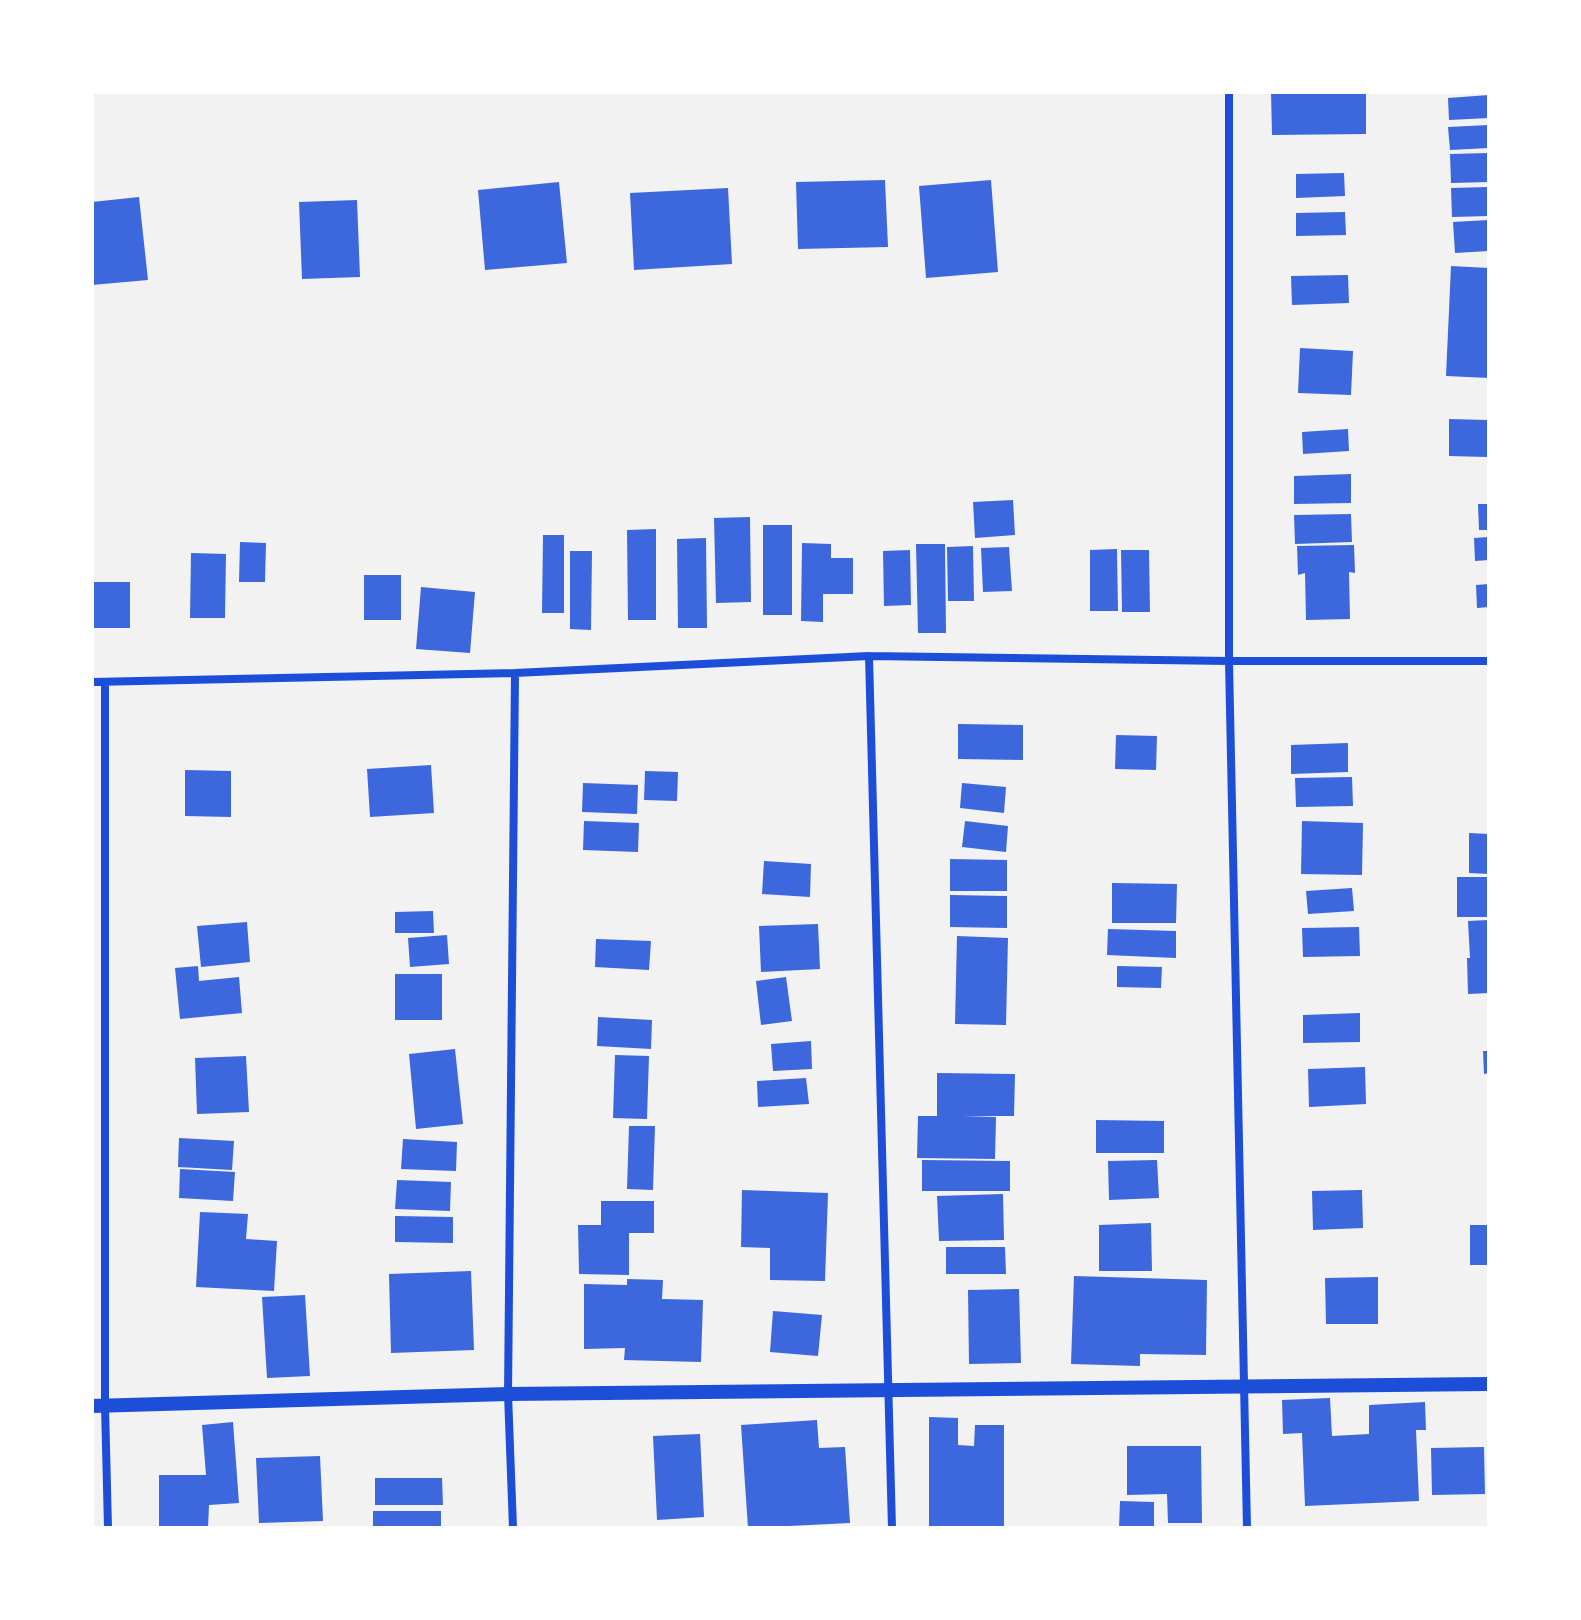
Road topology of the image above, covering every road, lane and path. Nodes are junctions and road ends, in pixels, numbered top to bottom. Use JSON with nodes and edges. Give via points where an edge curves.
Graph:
{"nodes":[{"id":1,"x":1229,"y":92,"type":"edge"},
{"id":2,"x":869,"y":656,"type":"junction"},
{"id":3,"x":1229,"y":661,"type":"junction"},
{"id":4,"x":1489,"y":661,"type":"edge"},
{"id":5,"x":515,"y":673,"type":"junction"},
{"id":6,"x":92,"y":682,"type":"edge"},
{"id":7,"x":105,"y":682,"type":"junction"},
{"id":8,"x":1489,"y":1384,"type":"edge"},
{"id":9,"x":1244,"y":1387,"type":"junction"},
{"id":10,"x":890,"y":1391,"type":"junction"},
{"id":11,"x":508,"y":1394,"type":"junction"},
{"id":12,"x":99,"y":1406,"type":"edge"},
{"id":13,"x":108,"y":1528,"type":"edge"},
{"id":14,"x":513,"y":1528,"type":"edge"},
{"id":15,"x":892,"y":1528,"type":"edge"},
{"id":16,"x":1247,"y":1528,"type":"edge"}],
"edges":[{"from":1,"to":3,"type":"street"},
{"from":2,"to":3,"type":"street"},
{"from":2,"to":5,"type":"street"},
{"from":2,"to":10,"type":"street"},
{"from":3,"to":4,"type":"street"},
{"from":3,"to":9,"type":"street"},
{"from":5,"to":7,"type":"street"},
{"from":5,"to":11,"type":"street"},
{"from":6,"to":7,"type":"street"},
{"from":7,"to":12,"type":"street"},
{"from":8,"to":9,"type":"street"},
{"from":9,"to":10,"type":"street"},
{"from":9,"to":16,"type":"street"},
{"from":10,"to":11,"type":"street"},
{"from":10,"to":15,"type":"street"},
{"from":11,"to":12,"type":"street"},
{"from":11,"to":14,"type":"street"},
{"from":12,"to":13,"type":"street"}]}
